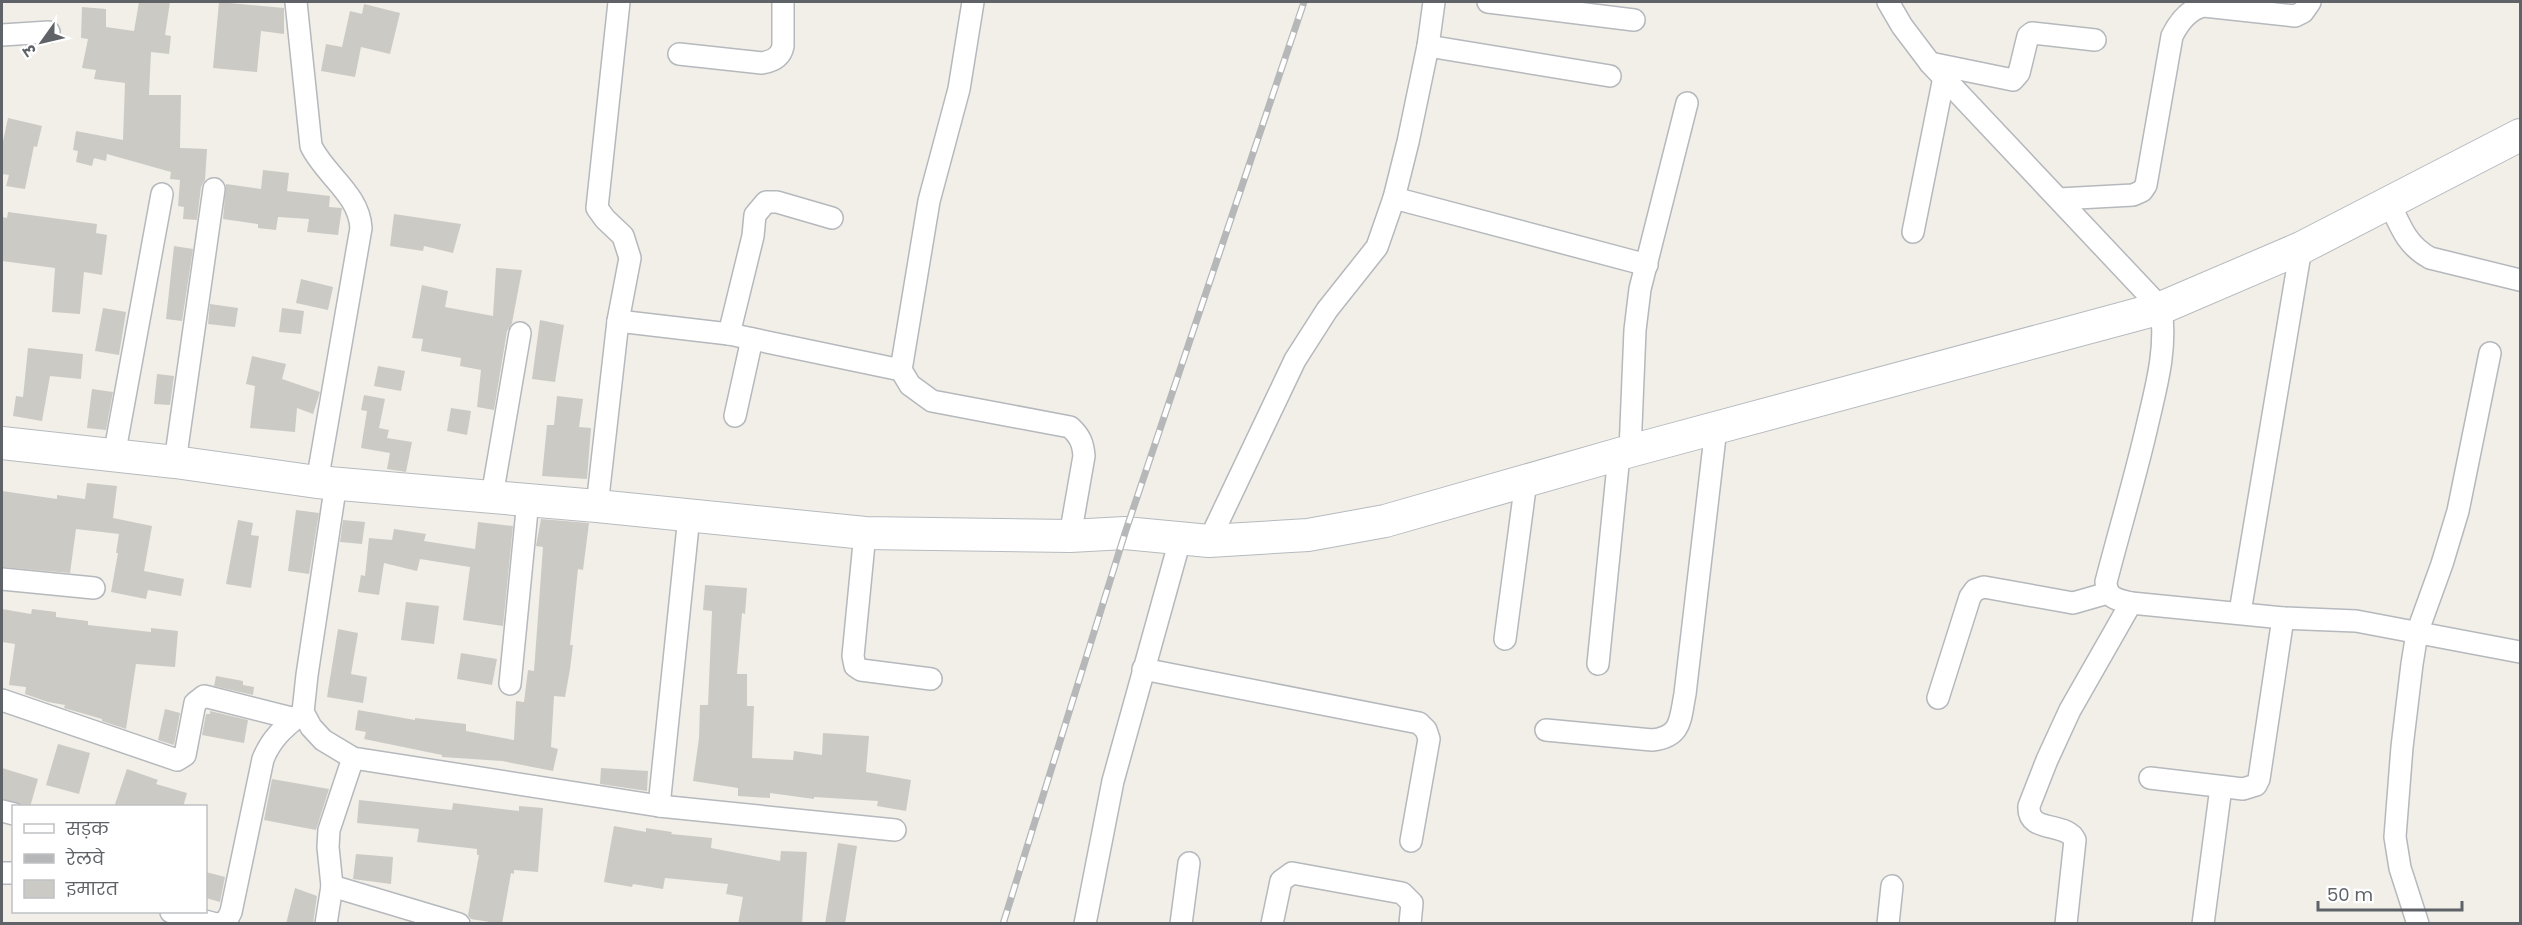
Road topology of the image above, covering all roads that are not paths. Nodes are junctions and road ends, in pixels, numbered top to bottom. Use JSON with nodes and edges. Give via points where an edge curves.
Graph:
{"nodes":[{"id":1,"x":296,"y":2,"type":"edge"},
{"id":2,"x":619,"y":2,"type":"edge"},
{"id":3,"x":783,"y":2,"type":"edge"},
{"id":4,"x":973,"y":2,"type":"edge"},
{"id":5,"x":1434,"y":2,"type":"edge"},
{"id":6,"x":1488,"y":2,"type":"edge"},
{"id":7,"x":1888,"y":2,"type":"edge"},
{"id":8,"x":2310,"y":2,"type":"edge"},
{"id":9,"x":1634,"y":20,"type":"dead end"},
{"id":10,"x":49,"y":32,"type":"dead end"},
{"id":11,"x":2,"y":35,"type":"edge"},
{"id":12,"x":2095,"y":40,"type":"dead end"},
{"id":13,"x":1428,"y":46,"type":"junction"},
{"id":14,"x":679,"y":54,"type":"dead end"},
{"id":15,"x":1937,"y":70,"type":"junction"},
{"id":16,"x":1610,"y":76,"type":"dead end"},
{"id":17,"x":1688,"y":103,"type":"dead end"},
{"id":18,"x":2520,"y":135,"type":"edge"},
{"id":19,"x":214,"y":189,"type":"dead end"},
{"id":20,"x":162,"y":194,"type":"dead end"},
{"id":21,"x":1394,"y":198,"type":"junction"},
{"id":22,"x":2059,"y":199,"type":"junction"},
{"id":23,"x":2389,"y":202,"type":"junction"},
{"id":24,"x":832,"y":218,"type":"dead end"},
{"id":25,"x":1913,"y":232,"type":"dead end"},
{"id":26,"x":2301,"y":248,"type":"junction"},
{"id":27,"x":1647,"y":265,"type":"junction"},
{"id":28,"x":2520,"y":280,"type":"edge"},
{"id":29,"x":2161,"y":309,"type":"junction"},
{"id":30,"x":618,"y":321,"type":"junction"},
{"id":31,"x":520,"y":333,"type":"dead end"},
{"id":32,"x":729,"y":334,"type":"junction"},
{"id":33,"x":752,"y":339,"type":"junction"},
{"id":34,"x":2490,"y":353,"type":"dead end"},
{"id":35,"x":901,"y":370,"type":"junction"},
{"id":36,"x":735,"y":416,"type":"dead end"},
{"id":37,"x":1716,"y":428,"type":"junction"},
{"id":38,"x":2,"y":443,"type":"edge"},
{"id":39,"x":1624,"y":453,"type":"junction"},
{"id":40,"x":114,"y":456,"type":"junction"},
{"id":41,"x":175,"y":462,"type":"junction"},
{"id":42,"x":1526,"y":481,"type":"junction"},
{"id":43,"x":327,"y":482,"type":"junction"},
{"id":44,"x":492,"y":496,"type":"junction"},
{"id":45,"x":528,"y":500,"type":"junction"},
{"id":46,"x":597,"y":506,"type":"junction"},
{"id":47,"x":689,"y":516,"type":"junction"},
{"id":48,"x":865,"y":533,"type":"junction"},
{"id":49,"x":1070,"y":536,"type":"junction"},
{"id":50,"x":1195,"y":541,"type":"junction"},
{"id":51,"x":2,"y":579,"type":"edge"},
{"id":52,"x":94,"y":588,"type":"dead end"},
{"id":53,"x":2108,"y":593,"type":"junction"},
{"id":54,"x":2131,"y":603,"type":"junction"},
{"id":55,"x":2240,"y":612,"type":"junction"},
{"id":56,"x":2283,"y":618,"type":"junction"},
{"id":57,"x":2417,"y":633,"type":"junction"},
{"id":58,"x":1505,"y":639,"type":"dead end"},
{"id":59,"x":2520,"y":652,"type":"edge"},
{"id":60,"x":1598,"y":664,"type":"dead end"},
{"id":61,"x":1143,"y":669,"type":"junction"},
{"id":62,"x":931,"y":679,"type":"dead end"},
{"id":63,"x":510,"y":684,"type":"dead end"},
{"id":64,"x":1938,"y":698,"type":"dead end"},
{"id":65,"x":2,"y":700,"type":"edge"},
{"id":66,"x":299,"y":715,"type":"junction"},
{"id":67,"x":1546,"y":730,"type":"dead end"},
{"id":68,"x":353,"y":758,"type":"junction"},
{"id":69,"x":2150,"y":778,"type":"dead end"},
{"id":70,"x":2221,"y":787,"type":"junction"},
{"id":71,"x":659,"y":806,"type":"junction"},
{"id":72,"x":895,"y":830,"type":"dead end"},
{"id":73,"x":1411,"y":841,"type":"dead end"},
{"id":74,"x":1189,"y":863,"type":"dead end"},
{"id":75,"x":332,"y":886,"type":"junction"},
{"id":76,"x":1892,"y":886,"type":"dead end"},
{"id":77,"x":175,"y":913,"type":"edge"},
{"id":78,"x":218,"y":924,"type":"edge"},
{"id":79,"x":327,"y":924,"type":"edge"},
{"id":80,"x":459,"y":924,"type":"edge"},
{"id":81,"x":1084,"y":924,"type":"edge"},
{"id":82,"x":1180,"y":924,"type":"edge"},
{"id":83,"x":1272,"y":924,"type":"edge"},
{"id":84,"x":1410,"y":924,"type":"edge"},
{"id":85,"x":1888,"y":924,"type":"edge"},
{"id":86,"x":2066,"y":924,"type":"edge"},
{"id":87,"x":2203,"y":924,"type":"edge"},
{"id":88,"x":2418,"y":924,"type":"edge"}],
"edges":[{"from":1,"to":43,"type":"street","via":[[311,146],[351,198],[361,228]]},
{"from":2,"to":30,"type":"street","via":[[597,203],[600,214],[623,236],[629,250]]},
{"from":3,"to":14,"type":"street","via":[[782,52],[772,61]]},
{"from":4,"to":35,"type":"street","via":[[959,89],[929,201]]},
{"from":5,"to":13,"type":"street"},
{"from":6,"to":9,"type":"street"},
{"from":7,"to":15,"type":"street"},
{"from":8,"to":22,"type":"street","via":[[2295,16],[2197,7],[2177,25],[2172,36],[2142,191],[2133,195]]},
{"from":10,"to":11,"type":"street"},
{"from":12,"to":15,"type":"street","via":[[2032,33],[2019,74],[2013,80]]},
{"from":13,"to":16,"type":"street"},
{"from":13,"to":21,"type":"street"},
{"from":15,"to":22,"type":"street"},
{"from":15,"to":25,"type":"street"},
{"from":17,"to":27,"type":"street"},
{"from":18,"to":23,"type":"main road"},
{"from":19,"to":41,"type":"street"},
{"from":20,"to":40,"type":"street"},
{"from":21,"to":27,"type":"street"},
{"from":21,"to":50,"type":"street","via":[[1377,247],[1327,310],[1295,360]]},
{"from":22,"to":29,"type":"street"},
{"from":23,"to":26,"type":"main road"},
{"from":23,"to":28,"type":"street","via":[[2405,237],[2419,252]]},
{"from":24,"to":32,"type":"street","via":[[777,202],[766,202],[760,208],[755,214]]},
{"from":26,"to":29,"type":"main road"},
{"from":26,"to":55,"type":"street"},
{"from":27,"to":39,"type":"street","via":[[1637,308]]},
{"from":29,"to":37,"type":"main road"},
{"from":29,"to":53,"type":"street","via":[[2164,329],[2159,373],[2106,582]]},
{"from":30,"to":32,"type":"street"},
{"from":30,"to":46,"type":"street"},
{"from":31,"to":44,"type":"street"},
{"from":32,"to":33,"type":"street"},
{"from":33,"to":35,"type":"street"},
{"from":33,"to":36,"type":"street"},
{"from":34,"to":57,"type":"street","via":[[2458,511]]},
{"from":35,"to":49,"type":"street","via":[[910,385],[932,401],[1070,427],[1079,436],[1084,456]]},
{"from":37,"to":39,"type":"main road"},
{"from":37,"to":67,"type":"street","via":[[1686,694],[1679,725],[1665,739],[1652,740]]},
{"from":38,"to":40,"type":"main road"},
{"from":39,"to":42,"type":"main road"},
{"from":39,"to":60,"type":"street"},
{"from":40,"to":41,"type":"main road"},
{"from":41,"to":43,"type":"main road"},
{"from":42,"to":50,"type":"main road","via":[[1385,521],[1308,535]]},
{"from":42,"to":58,"type":"street"},
{"from":43,"to":44,"type":"main road"},
{"from":43,"to":66,"type":"street","via":[[307,675]]},
{"from":44,"to":45,"type":"main road"},
{"from":45,"to":46,"type":"main road"},
{"from":45,"to":63,"type":"street"},
{"from":46,"to":47,"type":"main road"},
{"from":47,"to":48,"type":"main road"},
{"from":47,"to":71,"type":"street"},
{"from":48,"to":49,"type":"main road"},
{"from":48,"to":62,"type":"street","via":[[855,666]]},
{"from":49,"to":50,"type":"main road","via":[[1125,533]]},
{"from":50,"to":61,"type":"street"},
{"from":51,"to":52,"type":"street"},
{"from":53,"to":54,"type":"street"},
{"from":53,"to":64,"type":"street","via":[[2073,603],[1984,587],[1975,590]]},
{"from":54,"to":55,"type":"street"},
{"from":54,"to":86,"type":"street","via":[[2070,710],[2029,806],[2028,814],[2034,821],[2070,832],[2075,840]]},
{"from":55,"to":56,"type":"street"},
{"from":56,"to":57,"type":"street","via":[[2356,621]]},
{"from":56,"to":70,"type":"street","via":[[2259,779],[2252,789]]},
{"from":57,"to":59,"type":"street"},
{"from":57,"to":88,"type":"street","via":[[2402,747],[2396,837],[2400,868]]},
{"from":61,"to":73,"type":"street","via":[[1419,723],[1429,739]]},
{"from":61,"to":81,"type":"street","via":[[1113,781]]},
{"from":65,"to":66,"type":"street","via":[[177,760],[185,755],[195,703],[204,696]]},
{"from":66,"to":68,"type":"street","via":[[323,740]]},
{"from":66,"to":78,"type":"street","via":[[278,732],[263,759],[231,912],[227,920]]},
{"from":68,"to":71,"type":"street"},
{"from":68,"to":75,"type":"street","via":[[329,830]]},
{"from":69,"to":70,"type":"street"},
{"from":70,"to":87,"type":"street"},
{"from":71,"to":72,"type":"street"},
{"from":74,"to":82,"type":"street"},
{"from":75,"to":79,"type":"street"},
{"from":75,"to":80,"type":"street"},
{"from":76,"to":85,"type":"street"},
{"from":77,"to":78,"type":"street"},
{"from":83,"to":84,"type":"street","via":[[1281,881],[1292,873],[1402,894],[1412,903]]}]}
